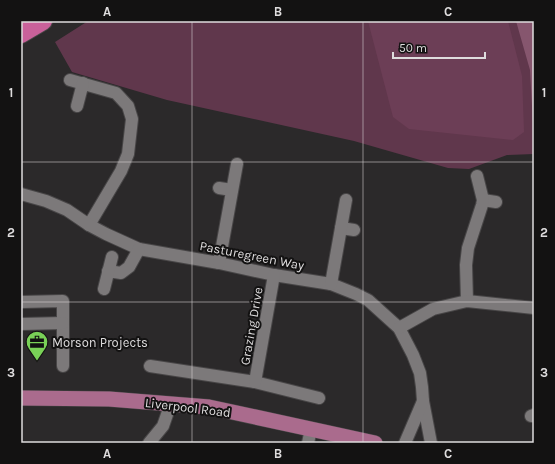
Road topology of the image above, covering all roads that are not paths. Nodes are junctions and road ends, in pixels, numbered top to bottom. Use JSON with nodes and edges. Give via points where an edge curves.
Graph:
{"nodes":[{"id":1,"x":43,"y":21,"type":"edge"},
{"id":2,"x":21,"y":34,"type":"edge"},
{"id":3,"x":70,"y":80,"type":"dead end"},
{"id":4,"x":83,"y":84,"type":"junction"},
{"id":5,"x":77,"y":106,"type":"dead end"},
{"id":6,"x":237,"y":164,"type":"dead end"},
{"id":7,"x":477,"y":176,"type":"dead end"},
{"id":8,"x":219,"y":188,"type":"dead end"},
{"id":9,"x":232,"y":190,"type":"junction"},
{"id":10,"x":21,"y":194,"type":"edge"},
{"id":11,"x":346,"y":200,"type":"dead end"},
{"id":12,"x":483,"y":200,"type":"junction"},
{"id":13,"x":496,"y":202,"type":"dead end"},
{"id":14,"x":89,"y":225,"type":"junction"},
{"id":15,"x":341,"y":228,"type":"junction"},
{"id":16,"x":354,"y":230,"type":"dead end"},
{"id":17,"x":139,"y":249,"type":"junction"},
{"id":18,"x":112,"y":257,"type":"dead end"},
{"id":19,"x":219,"y":263,"type":"junction"},
{"id":20,"x":108,"y":271,"type":"junction"},
{"id":21,"x":274,"y":275,"type":"junction"},
{"id":22,"x":331,"y":284,"type":"junction"},
{"id":23,"x":104,"y":289,"type":"dead end"},
{"id":24,"x":467,"y":301,"type":"junction"},
{"id":25,"x":21,"y":302,"type":"edge"},
{"id":26,"x":534,"y":308,"type":"edge"},
{"id":27,"x":63,"y":323,"type":"junction"},
{"id":28,"x":21,"y":324,"type":"edge"},
{"id":29,"x":399,"y":328,"type":"junction"},
{"id":30,"x":63,"y":366,"type":"dead end"},
{"id":31,"x":150,"y":366,"type":"dead end"},
{"id":32,"x":255,"y":382,"type":"junction"},
{"id":33,"x":21,"y":398,"type":"edge"},
{"id":34,"x":318,"y":398,"type":"dead end"},
{"id":35,"x":423,"y":401,"type":"junction"},
{"id":36,"x":171,"y":403,"type":"junction"},
{"id":37,"x":310,"y":436,"type":"edge"},
{"id":38,"x":150,"y":443,"type":"edge"},
{"id":39,"x":375,"y":443,"type":"edge"},
{"id":40,"x":405,"y":443,"type":"edge"},
{"id":41,"x":431,"y":443,"type":"edge"}],
"edges":[{"from":1,"to":2,"type":"highway"},
{"from":3,"to":4,"type":"street"},
{"from":4,"to":5,"type":"street"},
{"from":4,"to":14,"type":"street","via":[[116,93],[130,103],[132,119],[128,154],[121,171]]},
{"from":6,"to":9,"type":"street"},
{"from":7,"to":12,"type":"street"},
{"from":8,"to":9,"type":"street"},
{"from":9,"to":19,"type":"street"},
{"from":10,"to":14,"type":"street","name":"Pasturegreen Way","via":[[46,200]]},
{"from":11,"to":15,"type":"street"},
{"from":12,"to":13,"type":"street"},
{"from":12,"to":24,"type":"street","via":[[468,248]]},
{"from":14,"to":17,"type":"street","name":"Pasturegreen Way"},
{"from":15,"to":16,"type":"street"},
{"from":15,"to":22,"type":"street"},
{"from":17,"to":19,"type":"street","name":"Pasturegreen Way"},
{"from":17,"to":20,"type":"street","via":[[129,267],[121,273]]},
{"from":18,"to":20,"type":"street"},
{"from":19,"to":21,"type":"street","name":"Pasturegreen Way"},
{"from":20,"to":23,"type":"street"},
{"from":21,"to":22,"type":"street","name":"Pasturegreen Way"},
{"from":21,"to":32,"type":"street","name":"Grazing Drive"},
{"from":22,"to":29,"type":"street","name":"Pasturegreen Way","via":[[368,300]]},
{"from":24,"to":26,"type":"street"},
{"from":24,"to":29,"type":"street","via":[[433,309]]},
{"from":25,"to":27,"type":"street","via":[[63,301]]},
{"from":27,"to":28,"type":"street"},
{"from":27,"to":30,"type":"street"},
{"from":29,"to":35,"type":"street","name":"Pasturegreen Way","via":[[420,373]]},
{"from":31,"to":32,"type":"street","name":"Grazing Drive"},
{"from":32,"to":34,"type":"street","name":"Grazing Drive"},
{"from":33,"to":36,"type":"main road","name":"Liverpool Road"},
{"from":35,"to":40,"type":"street","name":"Pasturegreen Way"},
{"from":35,"to":41,"type":"street","name":"Pasturegreen Way"},
{"from":36,"to":37,"type":"main road","name":"Liverpool Road","via":[[209,407]]},
{"from":36,"to":38,"type":"street","via":[[163,426]]},
{"from":37,"to":39,"type":"main road","name":"Liverpool Road"}]}
